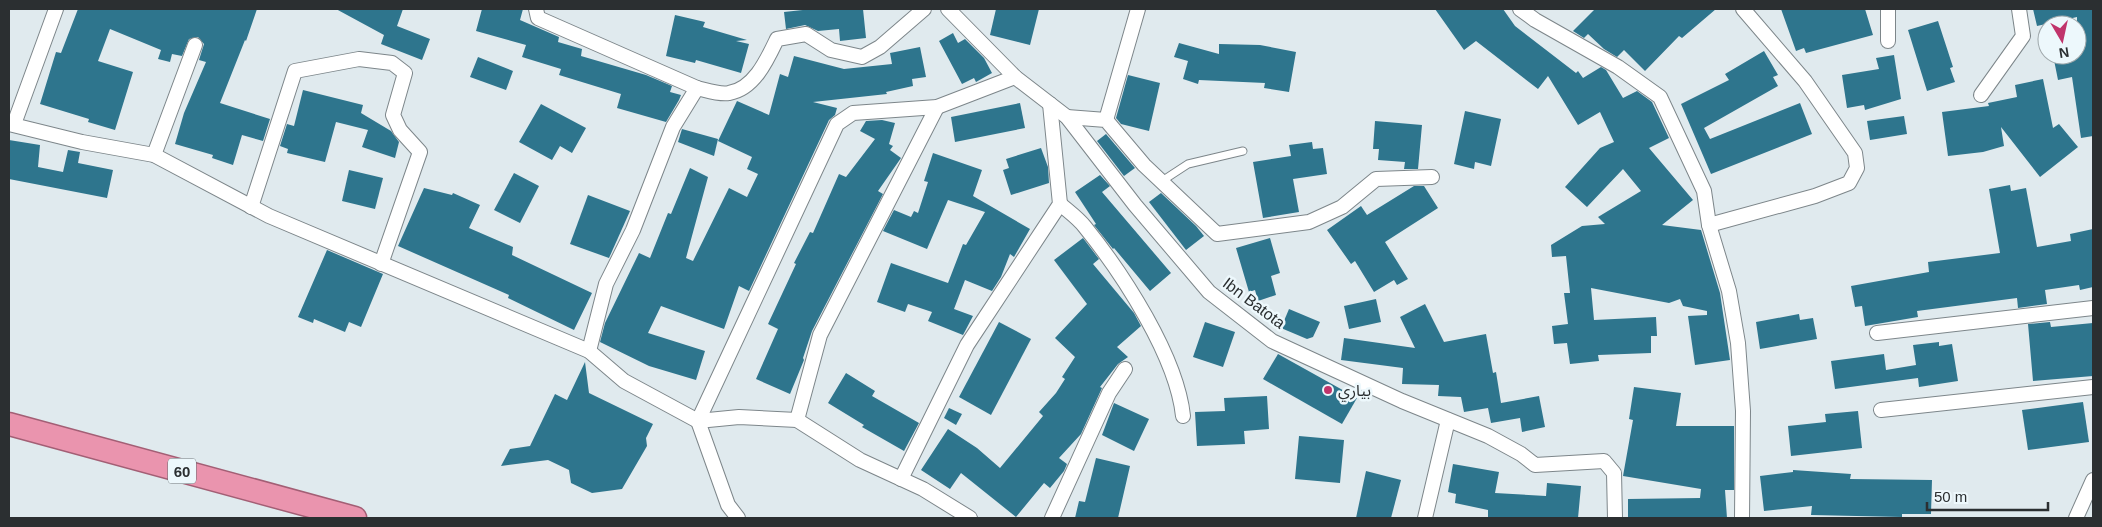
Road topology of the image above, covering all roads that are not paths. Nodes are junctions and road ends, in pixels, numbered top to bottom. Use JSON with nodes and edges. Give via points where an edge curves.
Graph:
{"nodes":[{"id":1,"x":56,"y":9,"type":"edge"},
{"id":2,"x":536,"y":9,"type":"edge"},
{"id":3,"x":924,"y":9,"type":"edge"},
{"id":4,"x":948,"y":9,"type":"edge"},
{"id":5,"x":1138,"y":9,"type":"edge"},
{"id":6,"x":1520,"y":9,"type":"edge"},
{"id":7,"x":1743,"y":9,"type":"edge"},
{"id":8,"x":1888,"y":9,"type":"edge"},
{"id":9,"x":2019,"y":9,"type":"edge"},
{"id":10,"x":1888,"y":41,"type":"dead end"},
{"id":11,"x":195,"y":45,"type":"dead end"},
{"id":12,"x":1015,"y":77,"type":"junction"},
{"id":13,"x":697,"y":88,"type":"junction"},
{"id":14,"x":1981,"y":95,"type":"dead end"},
{"id":15,"x":1050,"y":104,"type":"junction"},
{"id":16,"x":937,"y":108,"type":"junction"},
{"id":17,"x":1067,"y":117,"type":"junction"},
{"id":18,"x":1106,"y":120,"type":"junction"},
{"id":19,"x":11,"y":124,"type":"edge"},
{"id":20,"x":1243,"y":151,"type":"dead end"},
{"id":21,"x":154,"y":155,"type":"junction"},
{"id":22,"x":1432,"y":177,"type":"dead end"},
{"id":23,"x":1162,"y":181,"type":"junction"},
{"id":24,"x":1060,"y":204,"type":"junction"},
{"id":25,"x":251,"y":207,"type":"junction"},
{"id":26,"x":1709,"y":225,"type":"junction"},
{"id":27,"x":381,"y":264,"type":"junction"},
{"id":28,"x":2093,"y":308,"type":"edge"},
{"id":29,"x":1877,"y":333,"type":"dead end"},
{"id":30,"x":589,"y":351,"type":"junction"},
{"id":31,"x":1125,"y":369,"type":"dead end"},
{"id":32,"x":2093,"y":387,"type":"edge"},
{"id":33,"x":1881,"y":410,"type":"dead end"},
{"id":34,"x":1183,"y":416,"type":"dead end"},
{"id":35,"x":797,"y":420,"type":"junction"},
{"id":36,"x":1448,"y":420,"type":"junction"},
{"id":37,"x":698,"y":421,"type":"junction"},
{"id":38,"x":9,"y":424,"type":"edge"},
{"id":39,"x":901,"y":479,"type":"junction"},
{"id":40,"x":2093,"y":480,"type":"edge"},
{"id":41,"x":355,"y":518,"type":"edge"},
{"id":42,"x":738,"y":518,"type":"edge"},
{"id":43,"x":970,"y":518,"type":"edge"},
{"id":44,"x":1052,"y":518,"type":"edge"},
{"id":45,"x":1425,"y":518,"type":"edge"},
{"id":46,"x":1615,"y":518,"type":"edge"},
{"id":47,"x":1742,"y":518,"type":"edge"},
{"id":48,"x":2076,"y":518,"type":"edge"}],
"edges":[{"from":1,"to":19,"type":"street"},
{"from":2,"to":13,"type":"street","via":[[538,18]]},
{"from":3,"to":13,"type":"street","via":[[880,47],[862,57],[831,50],[806,34],[776,39],[751,82],[728,94]]},
{"from":4,"to":12,"type":"street","name":"Ibn Batota"},
{"from":5,"to":18,"type":"street"},
{"from":6,"to":26,"type":"street","via":[[1618,67],[1660,97],[1704,191]]},
{"from":7,"to":26,"type":"street","via":[[1805,81],[1843,133],[1855,153],[1857,168],[1849,183],[1815,196]]},
{"from":8,"to":10,"type":"street"},
{"from":9,"to":14,"type":"street","via":[[2023,36]]},
{"from":11,"to":21,"type":"street"},
{"from":12,"to":15,"type":"street","name":"Ibn Batota"},
{"from":12,"to":16,"type":"street"},
{"from":13,"to":30,"type":"street","via":[[673,127],[633,230],[606,284]]},
{"from":15,"to":17,"type":"street","name":"Ibn Batota"},
{"from":15,"to":24,"type":"street"},
{"from":16,"to":35,"type":"street","via":[[820,335]]},
{"from":16,"to":37,"type":"street","via":[[853,113],[837,124]]},
{"from":17,"to":18,"type":"street"},
{"from":17,"to":36,"type":"street","name":"Ibn Batota","via":[[1135,205],[1209,292],[1272,340]]},
{"from":18,"to":23,"type":"street"},
{"from":19,"to":21,"type":"street","via":[[82,142]]},
{"from":20,"to":23,"type":"lane","via":[[1188,164]]},
{"from":21,"to":25,"type":"street"},
{"from":22,"to":23,"type":"street","via":[[1376,179],[1342,207],[1309,222],[1217,234]]},
{"from":24,"to":34,"type":"street","via":[[1084,226],[1111,262],[1155,333],[1181,396]]},
{"from":24,"to":39,"type":"street","via":[[967,346]]},
{"from":25,"to":27,"type":"street"},
{"from":25,"to":27,"type":"street","via":[[295,71],[359,59],[392,63],[405,73],[393,115],[400,130],[420,152]]},
{"from":26,"to":47,"type":"street","via":[[1729,291],[1738,344],[1743,411]]},
{"from":27,"to":30,"type":"street"},
{"from":28,"to":29,"type":"street"},
{"from":30,"to":37,"type":"street","via":[[624,380]]},
{"from":31,"to":44,"type":"street","via":[[1108,393]]},
{"from":32,"to":33,"type":"street"},
{"from":35,"to":37,"type":"street","via":[[739,417]]},
{"from":35,"to":39,"type":"street","via":[[860,460]]},
{"from":36,"to":45,"type":"street"},
{"from":36,"to":46,"type":"street","name":"Ibn Batota","via":[[1488,436],[1535,465],[1604,461],[1614,473]]},
{"from":37,"to":42,"type":"street","via":[[728,505]]},
{"from":38,"to":41,"type":"highway","number":"60"},
{"from":39,"to":43,"type":"street"},
{"from":40,"to":48,"type":"street"}]}
